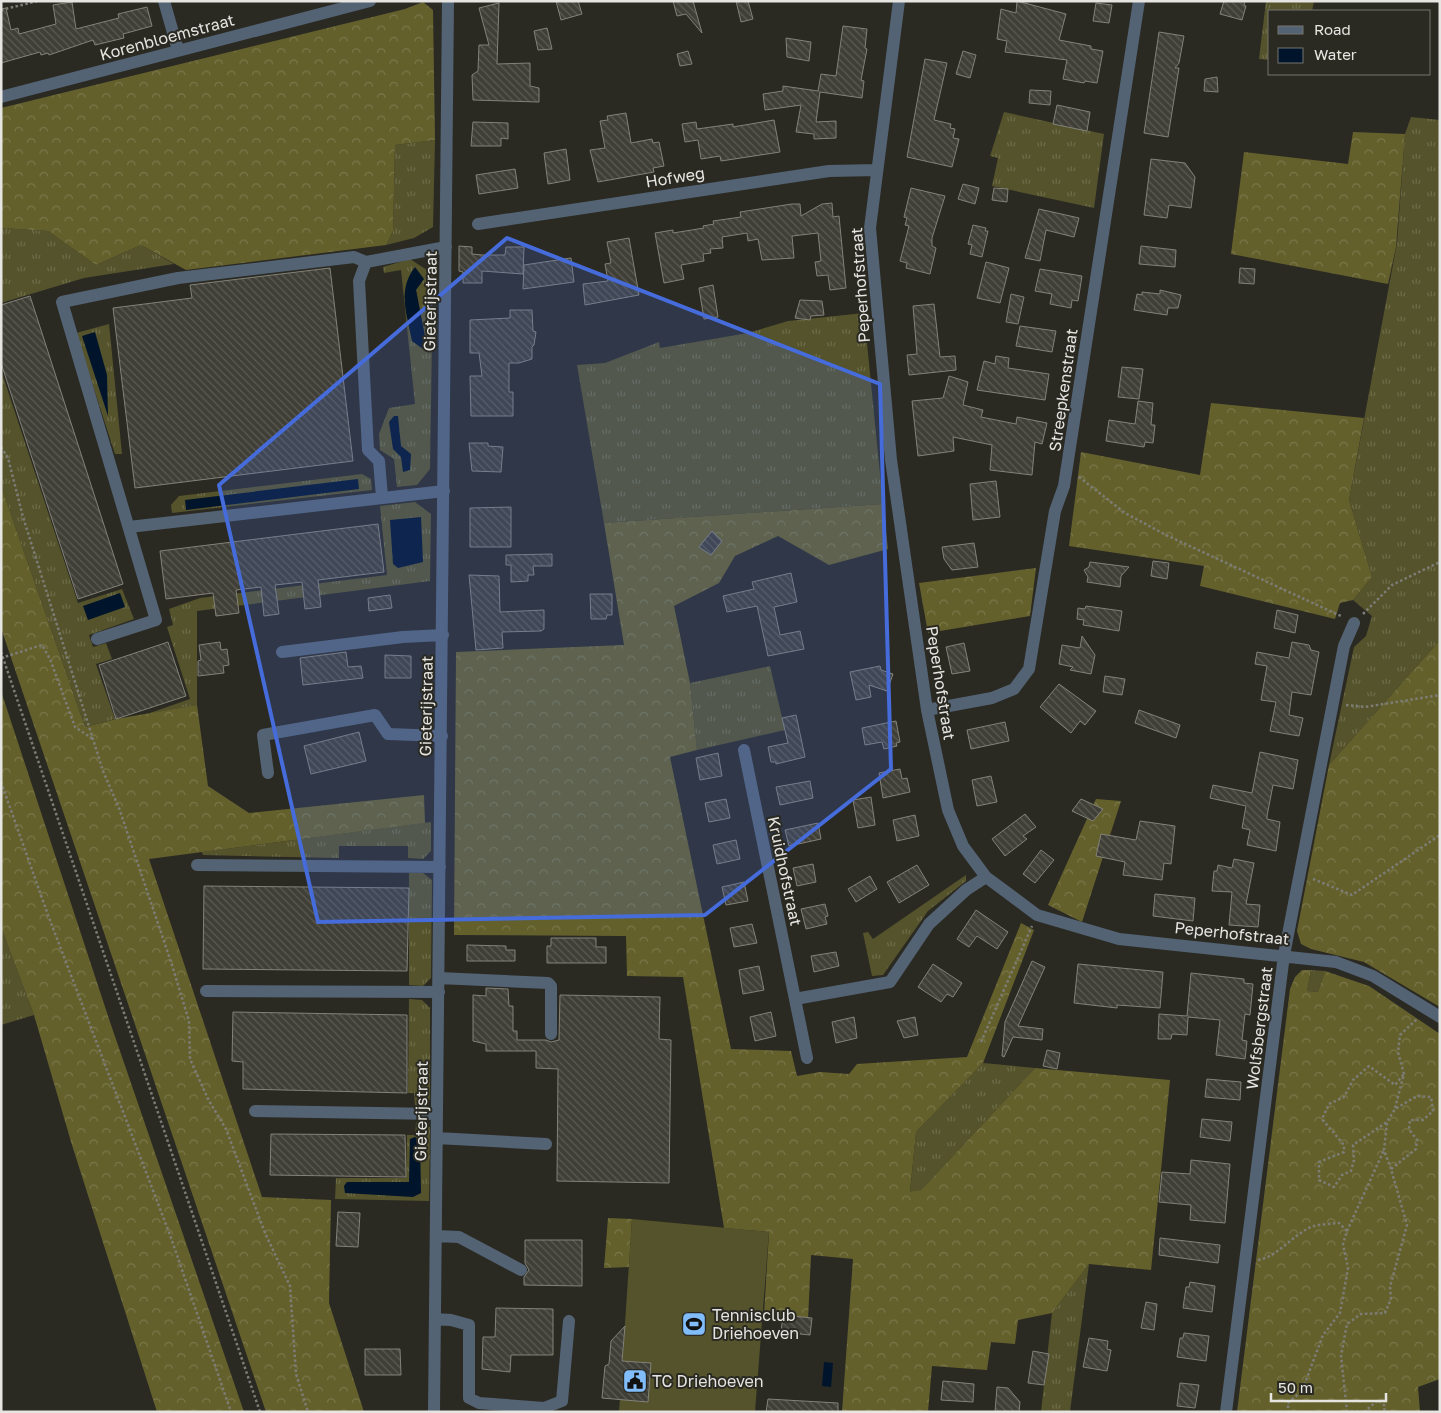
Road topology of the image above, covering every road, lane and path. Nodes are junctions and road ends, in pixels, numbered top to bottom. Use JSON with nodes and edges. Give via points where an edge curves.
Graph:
{"nodes":[{"id":1,"x":38,"y":1,"type":"edge"},
{"id":2,"x":164,"y":1,"type":"edge"},
{"id":3,"x":370,"y":1,"type":"edge"},
{"id":4,"x":448,"y":1,"type":"edge"},
{"id":5,"x":899,"y":1,"type":"edge"},
{"id":6,"x":1139,"y":1,"type":"edge"},
{"id":7,"x":1,"y":10,"type":"edge"},
{"id":8,"x":178,"y":50,"type":"junction"},
{"id":9,"x":1,"y":97,"type":"edge"},
{"id":10,"x":877,"y":170,"type":"junction"},
{"id":11,"x":478,"y":224,"type":"dead end"},
{"id":12,"x":446,"y":247,"type":"junction"},
{"id":13,"x":366,"y":262,"type":"junction"},
{"id":14,"x":1,"y":447,"type":"edge"},
{"id":15,"x":1075,"y":474,"type":"dead end"},
{"id":16,"x":444,"y":491,"type":"junction"},
{"id":17,"x":382,"y":497,"type":"junction"},
{"id":18,"x":129,"y":527,"type":"junction"},
{"id":19,"x":1440,"y":562,"type":"edge"},
{"id":20,"x":1354,"y":623,"type":"junction"},
{"id":21,"x":443,"y":635,"type":"junction"},
{"id":22,"x":98,"y":639,"type":"dead end"},
{"id":23,"x":1,"y":652,"type":"edge"},
{"id":24,"x":282,"y":652,"type":"dead end"},
{"id":25,"x":2,"y":658,"type":"edge"},
{"id":26,"x":1440,"y":695,"type":"edge"},
{"id":27,"x":1332,"y":703,"type":"junction"},
{"id":28,"x":927,"y":710,"type":"junction"},
{"id":29,"x":442,"y":736,"type":"junction"},
{"id":30,"x":94,"y":740,"type":"junction"},
{"id":31,"x":744,"y":750,"type":"dead end"},
{"id":32,"x":268,"y":773,"type":"dead end"},
{"id":33,"x":1,"y":782,"type":"edge"},
{"id":34,"x":1440,"y":835,"type":"edge"},
{"id":35,"x":197,"y":865,"type":"dead end"},
{"id":36,"x":440,"y":867,"type":"junction"},
{"id":37,"x":1299,"y":876,"type":"junction"},
{"id":38,"x":986,"y":877,"type":"junction"},
{"id":39,"x":1033,"y":922,"type":"dead end"},
{"id":40,"x":1284,"y":955,"type":"junction"},
{"id":41,"x":439,"y":978,"type":"junction"},
{"id":42,"x":206,"y":991,"type":"dead end"},
{"id":43,"x":439,"y":992,"type":"junction"},
{"id":44,"x":795,"y":999,"type":"junction"},
{"id":45,"x":1422,"y":1014,"type":"dead end"},
{"id":46,"x":1440,"y":1017,"type":"edge"},
{"id":47,"x":551,"y":1034,"type":"dead end"},
{"id":48,"x":981,"y":1042,"type":"dead end"},
{"id":49,"x":807,"y":1058,"type":"dead end"},
{"id":50,"x":1404,"y":1074,"type":"junction"},
{"id":51,"x":1395,"y":1109,"type":"junction"},
{"id":52,"x":255,"y":1111,"type":"dead end"},
{"id":53,"x":437,"y":1114,"type":"junction"},
{"id":54,"x":1387,"y":1122,"type":"junction"},
{"id":55,"x":437,"y":1138,"type":"junction"},
{"id":56,"x":546,"y":1144,"type":"dead end"},
{"id":57,"x":1384,"y":1150,"type":"junction"},
{"id":58,"x":1391,"y":1170,"type":"junction"},
{"id":59,"x":1347,"y":1231,"type":"junction"},
{"id":60,"x":436,"y":1236,"type":"junction"},
{"id":61,"x":1246,"y":1263,"type":"junction"},
{"id":62,"x":521,"y":1270,"type":"dead end"},
{"id":63,"x":435,"y":1319,"type":"junction"},
{"id":64,"x":569,"y":1321,"type":"dead end"},
{"id":65,"x":1346,"y":1411,"type":"edge"},
{"id":66,"x":231,"y":1412,"type":"edge"},
{"id":67,"x":260,"y":1412,"type":"edge"},
{"id":68,"x":308,"y":1412,"type":"edge"},
{"id":69,"x":434,"y":1412,"type":"edge"},
{"id":70,"x":1226,"y":1412,"type":"edge"},
{"id":71,"x":1288,"y":1412,"type":"edge"},
{"id":72,"x":1363,"y":1412,"type":"edge"},
{"id":73,"x":1384,"y":1412,"type":"edge"}],
"edges":[{"from":1,"to":7,"type":"path"},
{"from":2,"to":8,"type":"street"},
{"from":3,"to":8,"type":"street","name":"Korenbloemstraat"},
{"from":4,"to":12,"type":"street","name":"Gieterijstraat"},
{"from":5,"to":10,"type":"street","name":"Peperhofstraat"},
{"from":6,"to":28,"type":"street","name":"Streepkenstraat","via":[[1064,486],[1055,511],[1029,669],[1014,689],[992,698]]},
{"from":8,"to":9,"type":"street","name":"Korenbloemstraat"},
{"from":10,"to":11,"type":"street","name":"Hofweg","via":[[829,171]]},
{"from":10,"to":28,"type":"street","name":"Peperhofstraat","via":[[870,228],[891,460]]},
{"from":12,"to":13,"type":"street"},
{"from":12,"to":16,"type":"street","name":"Gieterijstraat"},
{"from":13,"to":17,"type":"street","via":[[359,281],[368,450],[378,461]]},
{"from":13,"to":18,"type":"street","via":[[354,257],[178,278],[62,302]]},
{"from":14,"to":30,"type":"path","via":[[8,458],[23,517]]},
{"from":15,"to":20,"type":"path","via":[[1125,513],[1166,535]]},
{"from":16,"to":17,"type":"street"},
{"from":16,"to":21,"type":"street","name":"Gieterijstraat"},
{"from":17,"to":18,"type":"street"},
{"from":18,"to":22,"type":"street","via":[[156,620]]},
{"from":19,"to":20,"type":"path","via":[[1392,585]]},
{"from":20,"to":27,"type":"street","name":"Wolfsbergstraat","via":[[1344,646]]},
{"from":21,"to":24,"type":"street"},
{"from":21,"to":29,"type":"street","name":"Gieterijstraat"},
{"from":23,"to":25,"type":"path"},
{"from":25,"to":30,"type":"path","via":[[42,645],[75,728]]},
{"from":25,"to":67,"type":"path"},
{"from":26,"to":27,"type":"path","via":[[1365,707]]},
{"from":27,"to":37,"type":"street","name":"Wolfsbergstraat"},
{"from":28,"to":38,"type":"street","name":"Peperhofstraat","via":[[948,810],[963,846]]},
{"from":29,"to":32,"type":"street","via":[[388,734],[374,715],[263,735]]},
{"from":29,"to":36,"type":"street","name":"Gieterijstraat"},
{"from":30,"to":68,"type":"path","via":[[172,965],[189,1022],[190,1059],[226,1129],[265,1233],[290,1286],[296,1374]]},
{"from":31,"to":44,"type":"street","name":"Kruidhofstraat"},
{"from":33,"to":66,"type":"path","via":[[170,1235]]},
{"from":34,"to":37,"type":"path","via":[[1352,895]]},
{"from":35,"to":36,"type":"street"},
{"from":36,"to":41,"type":"street","name":"Gieterijstraat"},
{"from":37,"to":40,"type":"street","name":"Wolfsbergstraat"},
{"from":38,"to":40,"type":"street","name":"Peperhofstraat","via":[[1037,915],[1119,939]]},
{"from":38,"to":44,"type":"street","via":[[966,890],[929,924],[890,982]]},
{"from":39,"to":48,"type":"path"},
{"from":40,"to":46,"type":"street","name":"Peperhofstraat","via":[[1336,962],[1373,976]]},
{"from":40,"to":61,"type":"street","name":"Wolfsbergstraat"},
{"from":41,"to":43,"type":"street","name":"Gieterijstraat"},
{"from":41,"to":47,"type":"street","via":[[548,982],[552,986]]},
{"from":42,"to":43,"type":"street"},
{"from":43,"to":53,"type":"street","name":"Gieterijstraat"},
{"from":44,"to":49,"type":"street","name":"Kruidhofstraat"},
{"from":45,"to":50,"type":"path","via":[[1400,1035],[1398,1052]]},
{"from":50,"to":51,"type":"path"},
{"from":50,"to":54,"type":"path","via":[[1395,1085],[1369,1066],[1353,1080],[1344,1097],[1329,1104],[1322,1119],[1344,1145],[1344,1152],[1319,1162],[1319,1180],[1334,1187],[1342,1175],[1351,1171],[1354,1145]]},
{"from":51,"to":54,"type":"path"},
{"from":51,"to":58,"type":"path","via":[[1417,1096],[1431,1097],[1433,1111],[1423,1120],[1410,1120],[1409,1129],[1417,1140],[1416,1149]]},
{"from":52,"to":53,"type":"street"},
{"from":53,"to":55,"type":"street","name":"Gieterijstraat"},
{"from":54,"to":57,"type":"path"},
{"from":55,"to":56,"type":"street"},
{"from":55,"to":60,"type":"street","name":"Gieterijstraat"},
{"from":57,"to":58,"type":"path"},
{"from":57,"to":59,"type":"path"},
{"from":58,"to":65,"type":"path","via":[[1407,1225],[1385,1313],[1361,1314],[1347,1324],[1341,1356]]},
{"from":59,"to":61,"type":"path","via":[[1339,1222],[1312,1227],[1270,1258]]},
{"from":59,"to":71,"type":"path","via":[[1344,1244],[1348,1268],[1340,1313],[1323,1335],[1302,1391],[1288,1403]]},
{"from":60,"to":62,"type":"street","via":[[459,1237]]},
{"from":60,"to":63,"type":"street","name":"Gieterijstraat"},
{"from":61,"to":70,"type":"street","name":"Wolfsbergstraat"},
{"from":63,"to":64,"type":"street","via":[[469,1325],[469,1398],[479,1404],[544,1408],[562,1401]]},
{"from":63,"to":69,"type":"street","name":"Gieterijstraat"},
{"from":65,"to":72,"type":"path"},
{"from":72,"to":73,"type":"path","via":[[1378,1400],[1385,1406]]}]}
